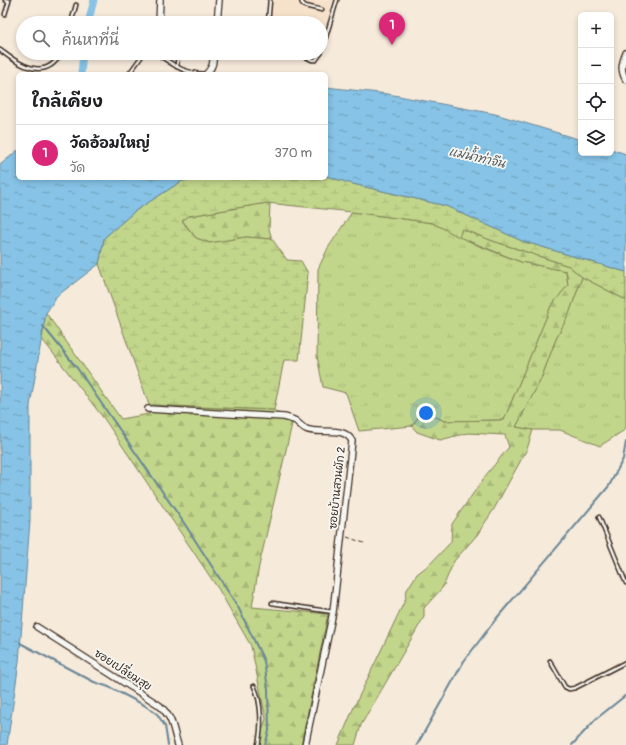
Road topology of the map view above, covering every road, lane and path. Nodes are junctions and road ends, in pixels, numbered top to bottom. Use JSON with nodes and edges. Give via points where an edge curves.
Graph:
{"nodes":[{"id":1,"x":5,"y":0,"type":"edge"},
{"id":2,"x":160,"y":0,"type":"edge"},
{"id":3,"x":218,"y":0,"type":"edge"},
{"id":4,"x":270,"y":0,"type":"edge"},
{"id":5,"x":301,"y":0,"type":"edge"},
{"id":6,"x":337,"y":0,"type":"edge"},
{"id":7,"x":10,"y":1,"type":"edge"},
{"id":8,"x":76,"y":5,"type":"dead end"},
{"id":9,"x":322,"y":10,"type":"dead end"},
{"id":10,"x":5,"y":14,"type":"dead end"},
{"id":11,"x":73,"y":16,"type":"edge"},
{"id":12,"x":159,"y":16,"type":"edge"},
{"id":13,"x":217,"y":16,"type":"edge"},
{"id":14,"x":269,"y":16,"type":"edge"},
{"id":15,"x":328,"y":30,"type":"edge"},
{"id":16,"x":0,"y":50,"type":"edge"},
{"id":17,"x":626,"y":53,"type":"edge"},
{"id":18,"x":58,"y":60,"type":"edge"},
{"id":19,"x":139,"y":60,"type":"edge"},
{"id":20,"x":166,"y":60,"type":"edge"},
{"id":21,"x":178,"y":60,"type":"edge"},
{"id":22,"x":213,"y":60,"type":"edge"},
{"id":23,"x":177,"y":67,"type":"junction"},
{"id":24,"x":130,"y":72,"type":"edge"},
{"id":25,"x":190,"y":72,"type":"edge"},
{"id":26,"x":208,"y":72,"type":"edge"},
{"id":27,"x":626,"y":80,"type":"edge"},
{"id":28,"x":148,"y":409,"type":"dead end"},
{"id":29,"x":599,"y":517,"type":"dead end"},
{"id":30,"x":342,"y":534,"type":"junction"},
{"id":31,"x":364,"y":543,"type":"dead end"},
{"id":32,"x":626,"y":583,"type":"edge"},
{"id":33,"x":272,"y":603,"type":"dead end"},
{"id":34,"x":333,"y":612,"type":"junction"},
{"id":35,"x":37,"y":627,"type":"dead end"},
{"id":36,"x":550,"y":661,"type":"dead end"},
{"id":37,"x":626,"y":662,"type":"edge"},
{"id":38,"x":254,"y":686,"type":"dead end"},
{"id":39,"x":178,"y":745,"type":"edge"},
{"id":40,"x":258,"y":745,"type":"edge"},
{"id":41,"x":305,"y":745,"type":"edge"}],
"edges":[{"from":1,"to":7,"type":"lane"},
{"from":2,"to":12,"type":"street"},
{"from":3,"to":13,"type":"street"},
{"from":4,"to":14,"type":"lane"},
{"from":5,"to":9,"type":"lane","via":[[305,6]]},
{"from":6,"to":15,"type":"lane"},
{"from":7,"to":10,"type":"lane"},
{"from":8,"to":11,"type":"lane"},
{"from":16,"to":18,"type":"lane","via":[[18,63],[39,69],[47,69]]},
{"from":17,"to":27,"type":"street","via":[[622,68]]},
{"from":19,"to":24,"type":"lane"},
{"from":20,"to":23,"type":"lane"},
{"from":21,"to":23,"type":"lane"},
{"from":22,"to":26,"type":"street"},
{"from":23,"to":25,"type":"lane"},
{"from":28,"to":30,"type":"street","name":"ซอยบ้านสวนผัก 2","via":[[284,417],[294,420],[306,430],[336,432],[350,437],[352,442]]},
{"from":29,"to":32,"type":"lane"},
{"from":30,"to":31,"type":"path"},
{"from":30,"to":34,"type":"street","name":"ซอยบ้านสวนผัก 2"},
{"from":33,"to":34,"type":"lane"},
{"from":34,"to":41,"type":"street","name":"ซอยบ้านสวนผัก 2"},
{"from":35,"to":39,"type":"street","name":"ซอยเปลี่ยมสุข","via":[[166,711],[172,721]]},
{"from":36,"to":37,"type":"lane","via":[[565,687],[569,689]]},
{"from":38,"to":40,"type":"lane","via":[[259,704]]}]}
